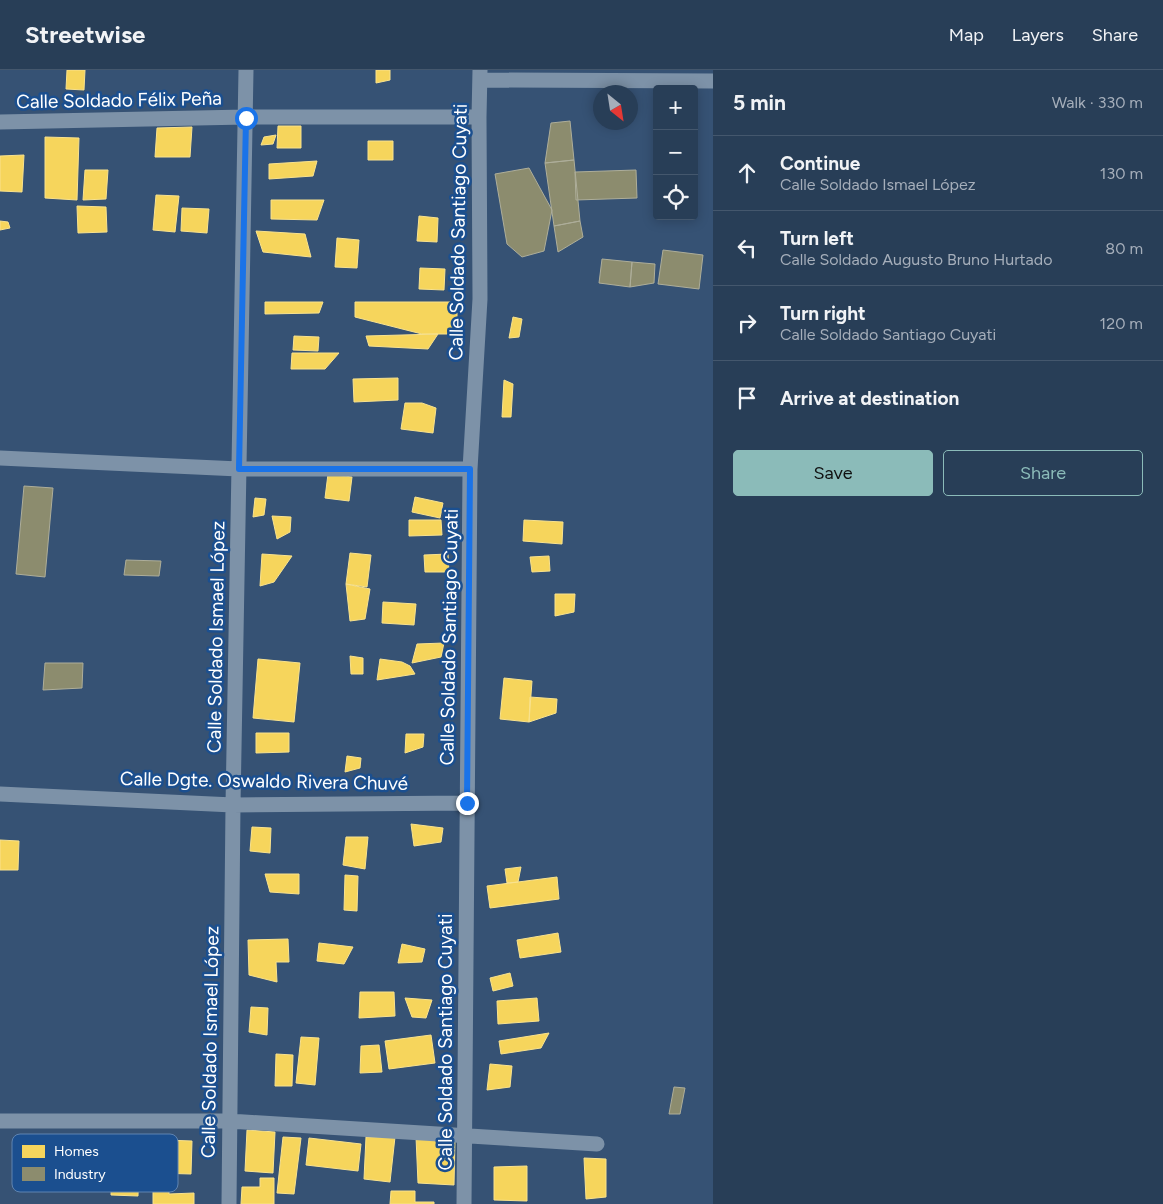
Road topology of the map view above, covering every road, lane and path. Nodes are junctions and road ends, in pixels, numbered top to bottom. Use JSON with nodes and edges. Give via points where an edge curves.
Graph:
{"nodes":[{"id":1,"x":246,"y":70,"type":"edge"},
{"id":2,"x":480,"y":75,"type":"edge"},
{"id":3,"x":713,"y":81,"type":"edge"},
{"id":4,"x":479,"y":117,"type":"junction"},
{"id":5,"x":246,"y":118,"type":"junction"},
{"id":6,"x":0,"y":122,"type":"edge"},
{"id":7,"x":0,"y":458,"type":"edge"},
{"id":8,"x":239,"y":469,"type":"junction"},
{"id":9,"x":470,"y":469,"type":"junction"},
{"id":10,"x":0,"y":794,"type":"edge"},
{"id":11,"x":467,"y":803,"type":"junction"},
{"id":12,"x":233,"y":805,"type":"junction"},
{"id":13,"x":0,"y":1121,"type":"edge"},
{"id":14,"x":229,"y":1121,"type":"junction"},
{"id":15,"x":464,"y":1136,"type":"junction"},
{"id":16,"x":597,"y":1144,"type":"dead end"},
{"id":17,"x":229,"y":1204,"type":"edge"},
{"id":18,"x":464,"y":1204,"type":"edge"}],
"edges":[{"from":1,"to":5,"type":"street","name":"Calle Soldado Ismael López"},
{"from":2,"to":3,"type":"street"},
{"from":2,"to":4,"type":"street","name":"Calle Soldado Santiago Cuyati"},
{"from":4,"to":5,"type":"street","name":"Calle Soldado Félix Peña"},
{"from":4,"to":9,"type":"street","name":"Calle Soldado Santiago Cuyati","via":[[480,298]]},
{"from":5,"to":6,"type":"street","name":"Calle Soldado Félix Peña"},
{"from":5,"to":8,"type":"street","name":"Calle Soldado Ismael López"},
{"from":7,"to":8,"type":"street"},
{"from":8,"to":9,"type":"street"},
{"from":8,"to":12,"type":"street","name":"Calle Soldado Ismael López"},
{"from":9,"to":11,"type":"street","name":"Calle Soldado Santiago Cuyati"},
{"from":10,"to":12,"type":"street","name":"Calle Dgte. Oswaldo Rivera Chuvé"},
{"from":11,"to":12,"type":"street","name":"Calle Dgte. Oswaldo Rivera Chuvé"},
{"from":11,"to":15,"type":"street","name":"Calle Soldado Santiago Cuyati"},
{"from":12,"to":14,"type":"street","name":"Calle Soldado Ismael López"},
{"from":13,"to":14,"type":"street"},
{"from":14,"to":15,"type":"street"},
{"from":14,"to":17,"type":"street","name":"Calle Soldado Ismael López"},
{"from":15,"to":16,"type":"street"},
{"from":15,"to":18,"type":"street","name":"Calle Soldado Santiago Cuyati"}]}
